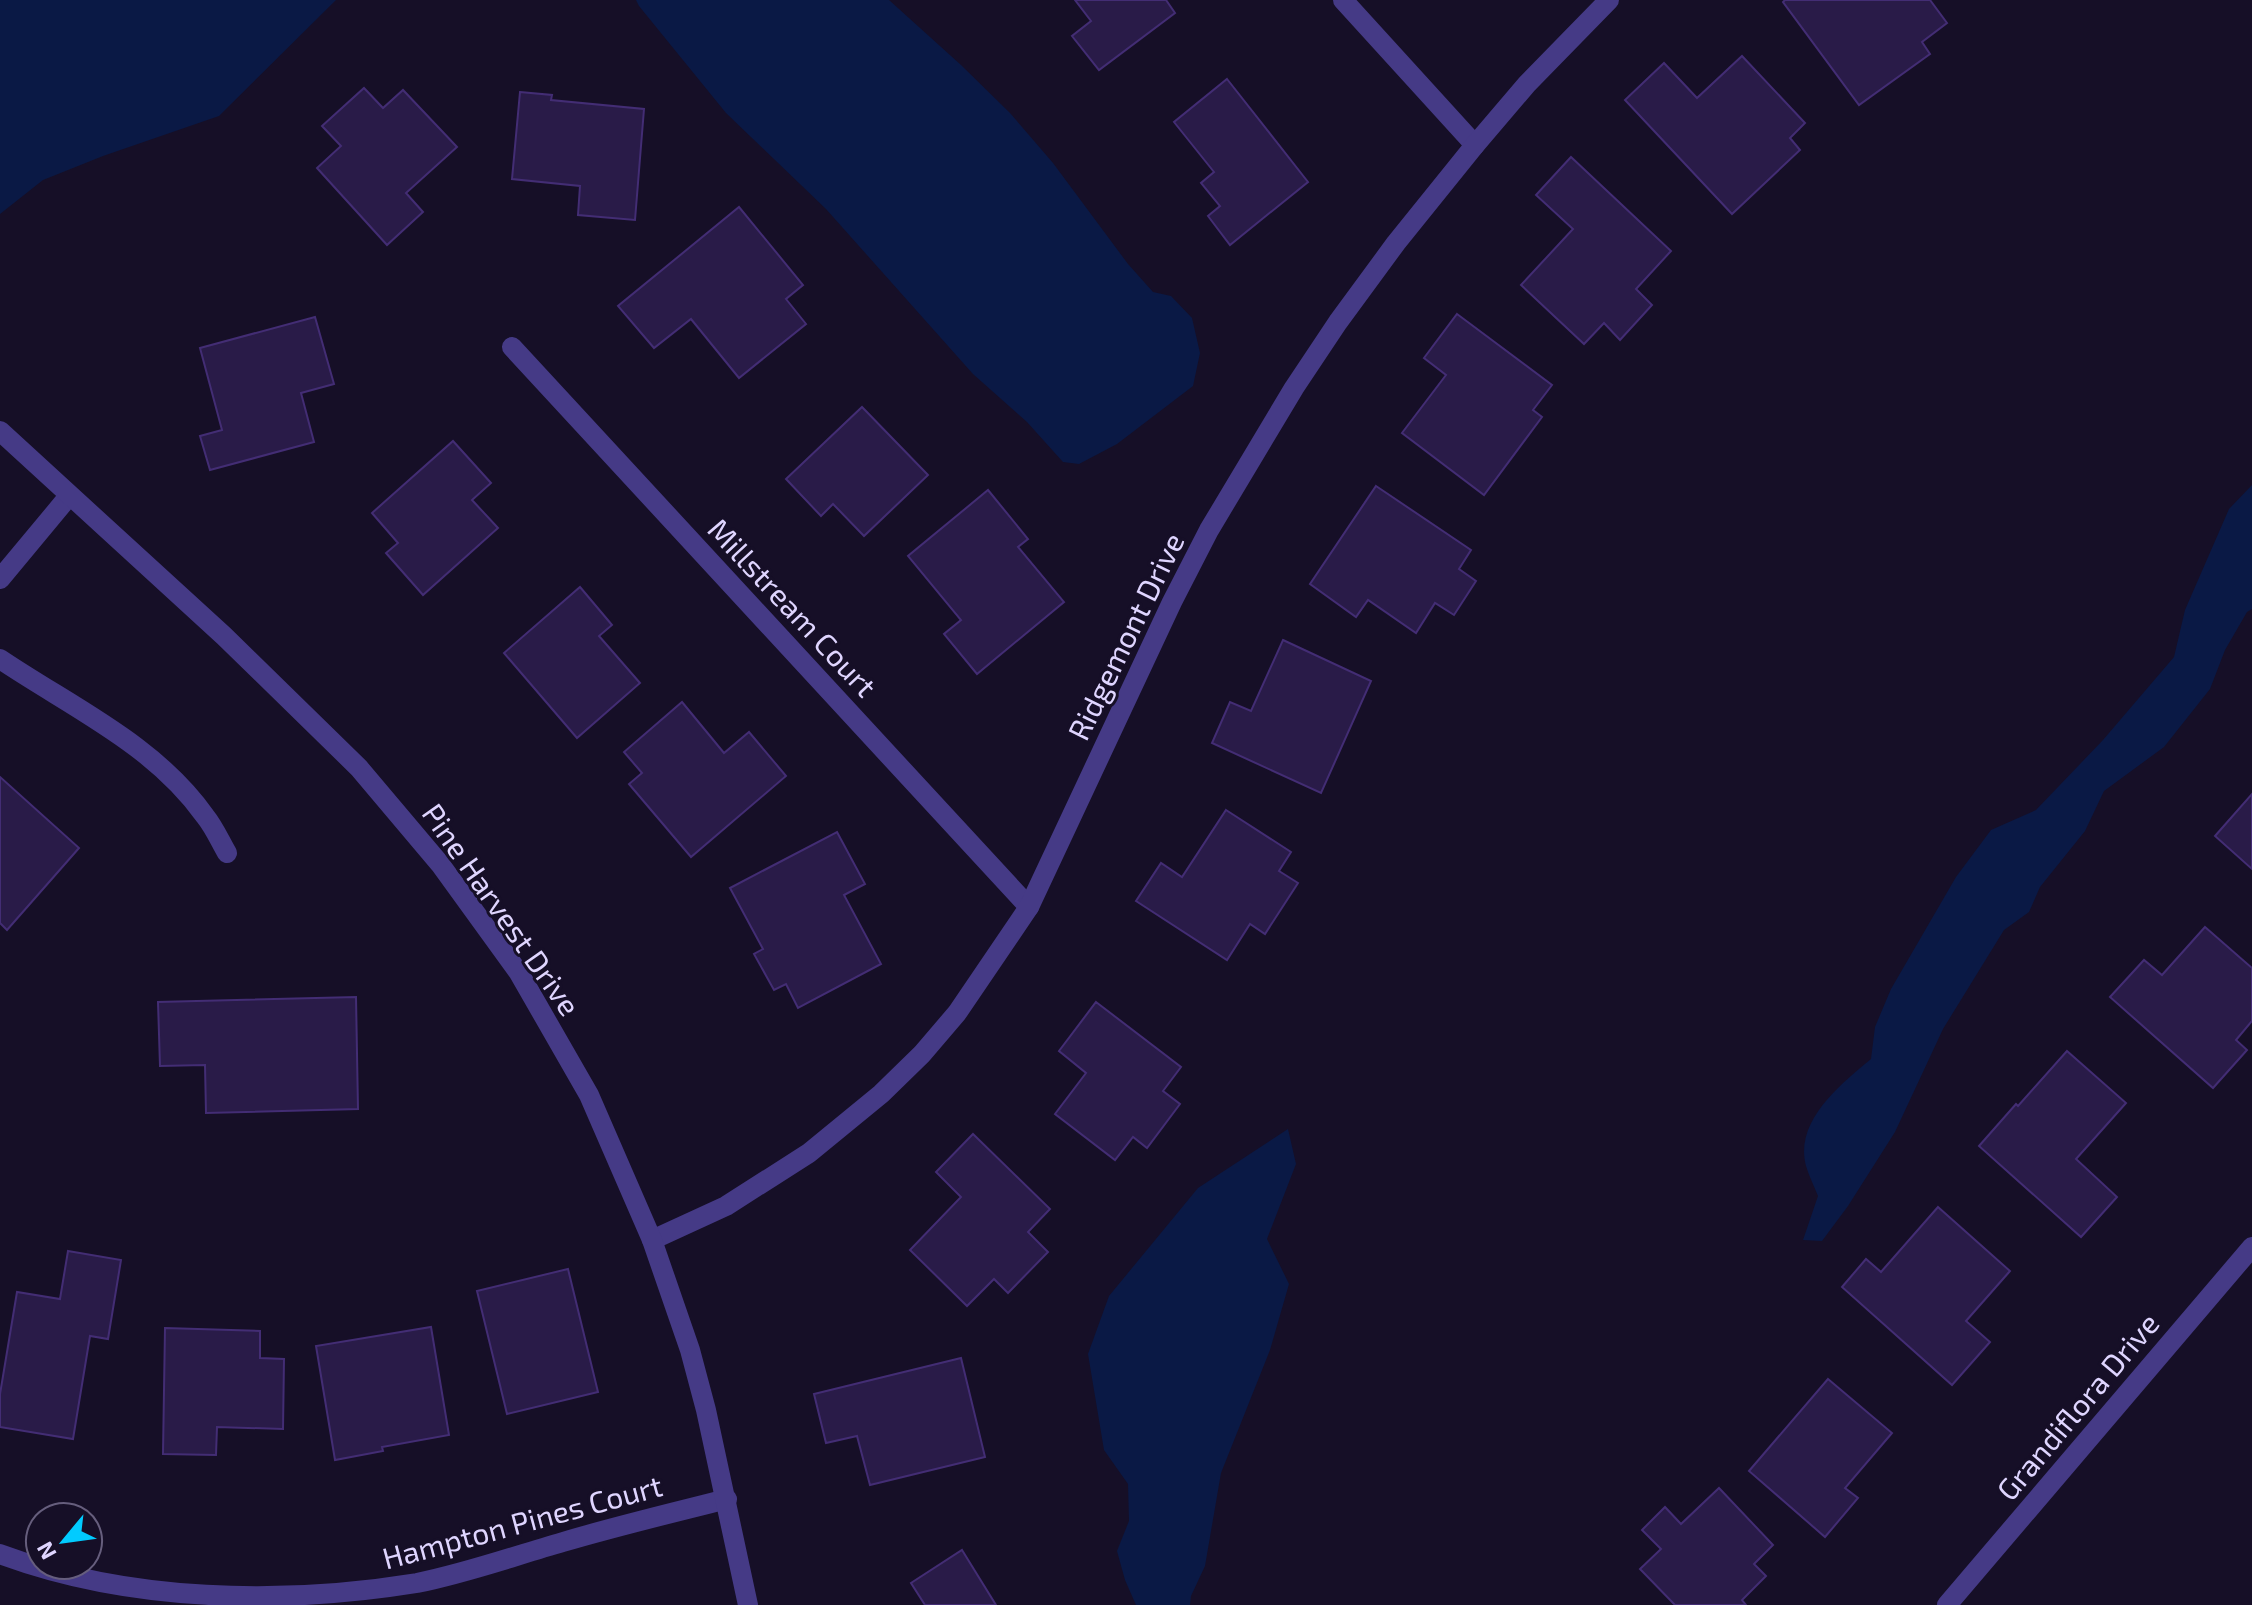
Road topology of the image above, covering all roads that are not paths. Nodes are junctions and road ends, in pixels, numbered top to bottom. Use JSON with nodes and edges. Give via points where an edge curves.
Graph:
{"nodes":[{"id":1,"x":1343,"y":0,"type":"edge"},
{"id":2,"x":1609,"y":0,"type":"edge"},
{"id":3,"x":1475,"y":145,"type":"junction"},
{"id":4,"x":512,"y":347,"type":"dead end"},
{"id":5,"x":0,"y":431,"type":"edge"},
{"id":6,"x":69,"y":496,"type":"junction"},
{"id":7,"x":0,"y":579,"type":"edge"},
{"id":8,"x":0,"y":659,"type":"edge"},
{"id":9,"x":227,"y":853,"type":"dead end"},
{"id":10,"x":1029,"y":907,"type":"junction"},
{"id":11,"x":652,"y":1240,"type":"junction"},
{"id":12,"x":2252,"y":1247,"type":"edge"},
{"id":13,"x":727,"y":1499,"type":"junction"},
{"id":14,"x":0,"y":1554,"type":"edge"},
{"id":15,"x":748,"y":1605,"type":"edge"},
{"id":16,"x":1947,"y":1605,"type":"edge"}],
"edges":[{"from":1,"to":3,"type":"street"},
{"from":2,"to":3,"type":"street","name":"Ridgemont Drive"},
{"from":3,"to":10,"type":"street","name":"Ridgemont Drive","via":[[1338,322],[1223,506],[1172,602]]},
{"from":4,"to":10,"type":"street","name":"Millstream Court"},
{"from":5,"to":6,"type":"street","name":"Pine Harvest Drive"},
{"from":6,"to":7,"type":"street"},
{"from":6,"to":11,"type":"street","name":"Pine Harvest Drive","via":[[303,711],[440,864],[519,973],[553,1031],[589,1095]]},
{"from":8,"to":9,"type":"street","via":[[156,762],[206,817]]},
{"from":10,"to":11,"type":"street","name":"Ridgemont Drive","via":[[957,1013],[881,1094],[768,1180]]},
{"from":11,"to":13,"type":"street","name":"Pine Harvest Drive","via":[[690,1350]]},
{"from":12,"to":16,"type":"street","name":"Grandiflora Drive"},
{"from":13,"to":14,"type":"street","name":"Hampton Pines Court","via":[[450,1576],[337,1595],[238,1598],[131,1589]]},
{"from":13,"to":15,"type":"street","name":"Pine Harvest Drive"}]}
